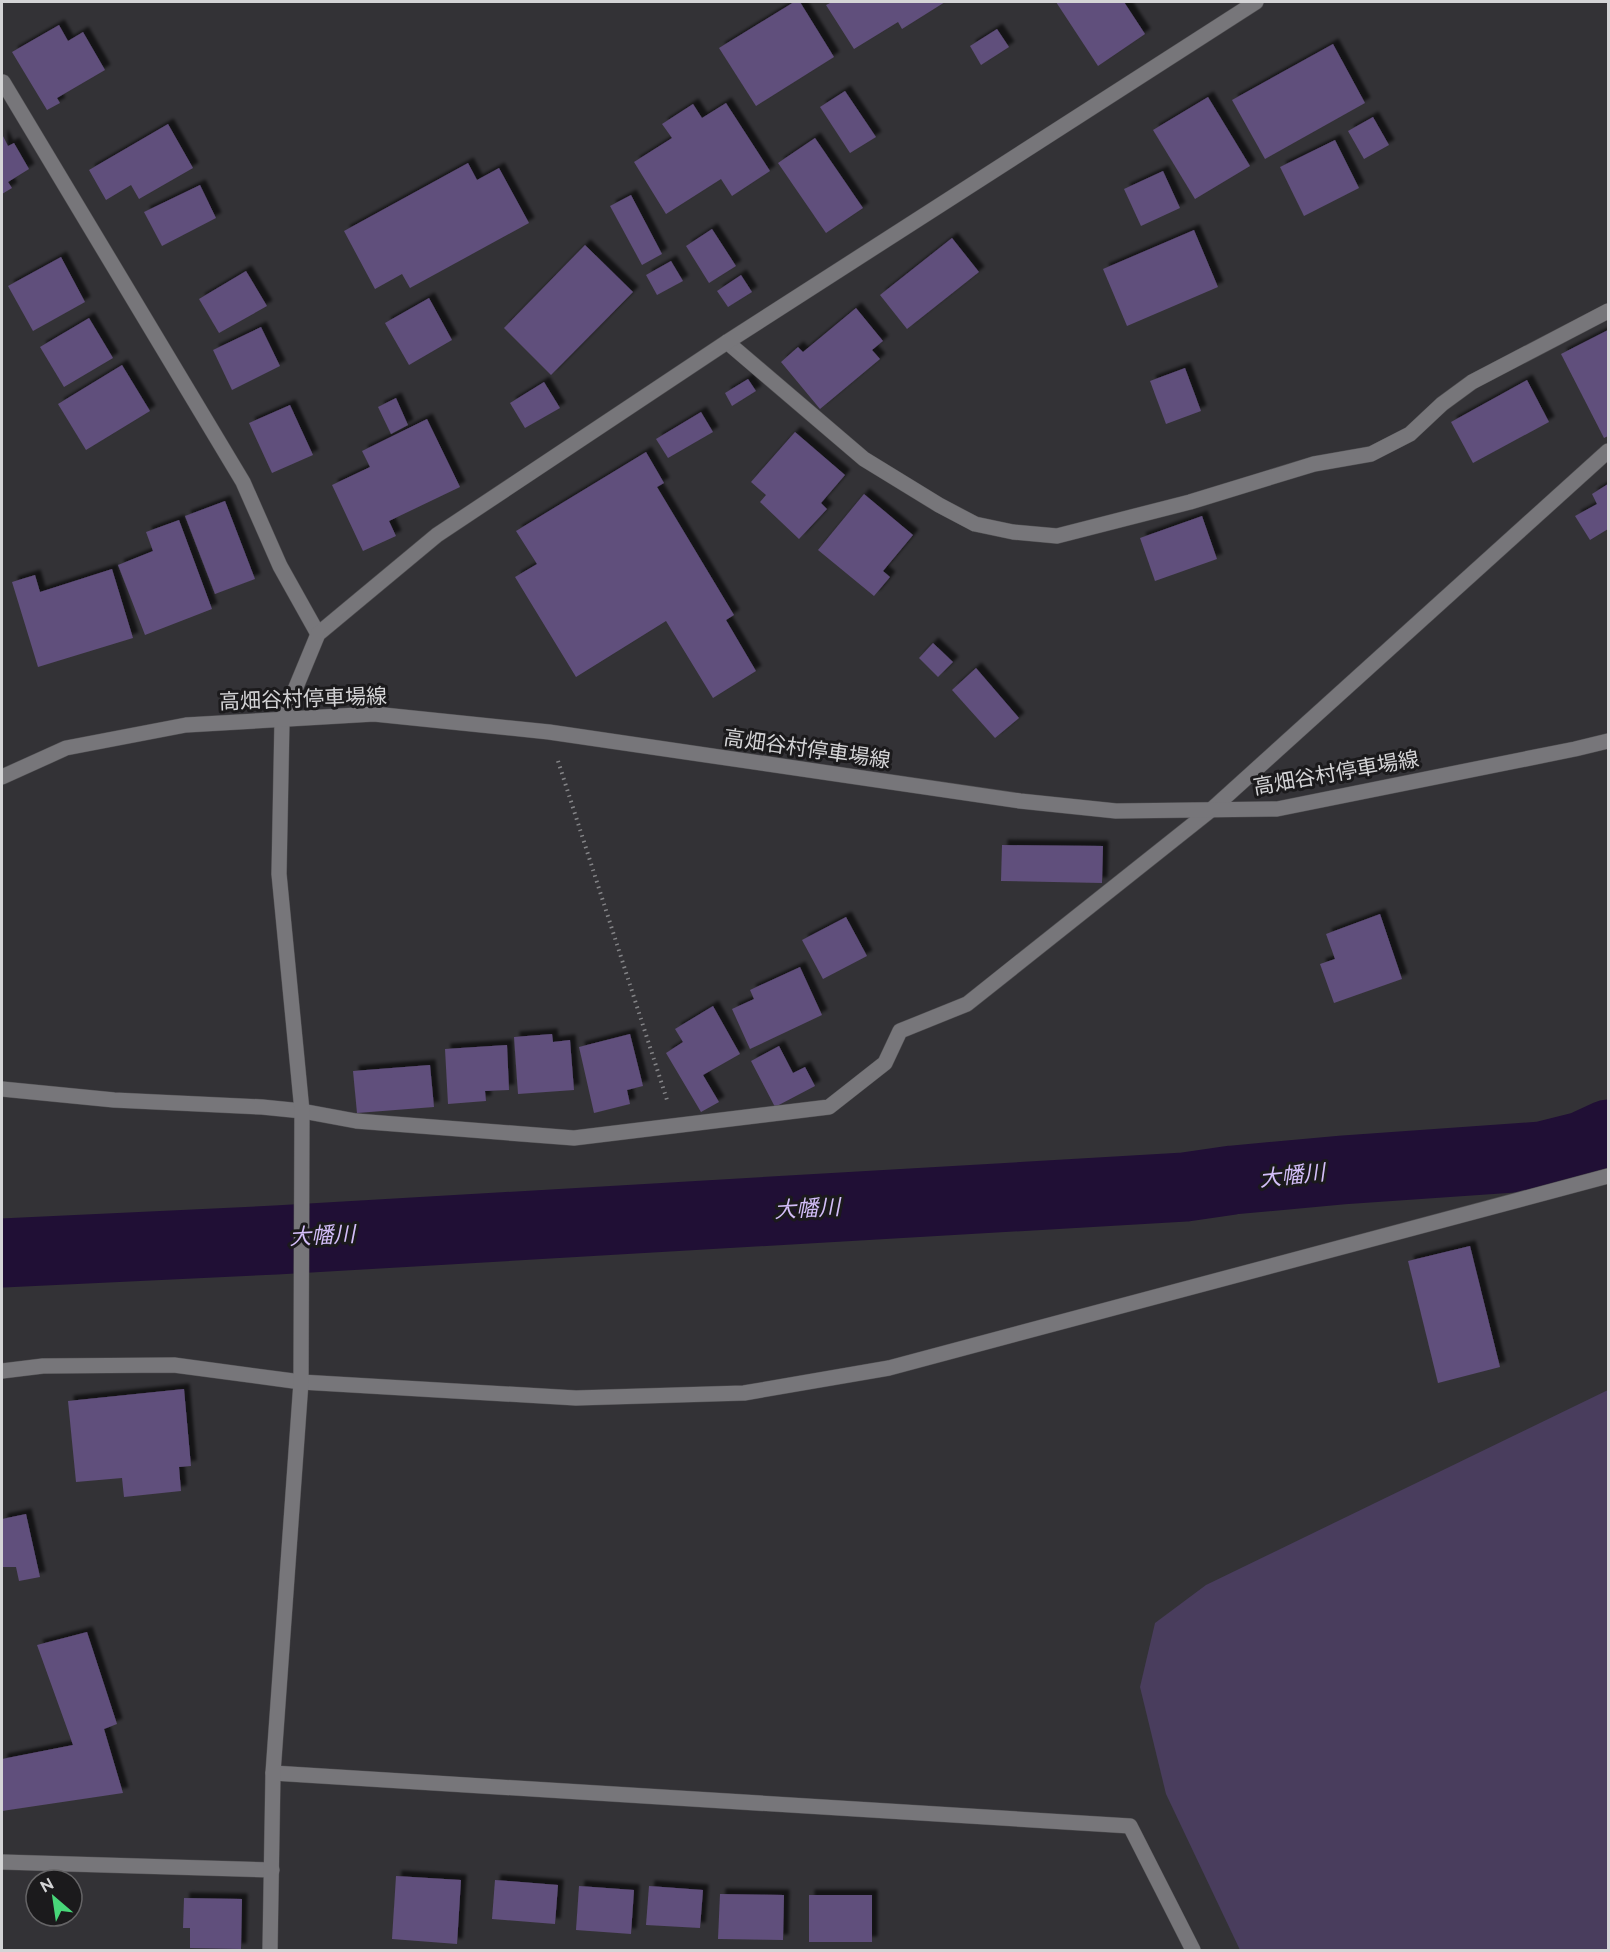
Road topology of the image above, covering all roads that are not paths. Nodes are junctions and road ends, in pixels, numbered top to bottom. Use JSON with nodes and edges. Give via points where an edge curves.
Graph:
{"nodes":[{"id":1,"x":1256,"y":2,"type":"edge"},
{"id":2,"x":3,"y":82,"type":"edge"},
{"id":3,"x":1608,"y":311,"type":"edge"},
{"id":4,"x":727,"y":342,"type":"junction"},
{"id":5,"x":1608,"y":451,"type":"edge"},
{"id":6,"x":318,"y":634,"type":"junction"},
{"id":7,"x":282,"y":721,"type":"junction"},
{"id":8,"x":1608,"y":741,"type":"edge"},
{"id":9,"x":2,"y":777,"type":"edge"},
{"id":10,"x":1212,"y":810,"type":"junction"},
{"id":11,"x":2,"y":1089,"type":"edge"},
{"id":12,"x":302,"y":1111,"type":"junction"},
{"id":13,"x":1608,"y":1176,"type":"edge"},
{"id":14,"x":2,"y":1371,"type":"edge"},
{"id":15,"x":301,"y":1382,"type":"junction"},
{"id":16,"x":273,"y":1773,"type":"junction"},
{"id":17,"x":2,"y":1862,"type":"edge"},
{"id":18,"x":272,"y":1870,"type":"junction"},
{"id":19,"x":270,"y":1950,"type":"edge"},
{"id":20,"x":1193,"y":1950,"type":"edge"}],
"edges":[{"from":1,"to":4,"type":"street"},
{"from":2,"to":6,"type":"street","via":[[243,482],[280,566]]},
{"from":3,"to":4,"type":"street","via":[[1472,382],[1410,434],[1371,454],[1314,464],[1190,502],[1057,536],[975,524],[939,505],[864,459]]},
{"from":4,"to":6,"type":"street","via":[[437,535]]},
{"from":5,"to":10,"type":"street"},
{"from":6,"to":7,"type":"street"},
{"from":7,"to":9,"type":"street","name":"高畑谷村停車場線","via":[[186,725],[76,746]]},
{"from":7,"to":10,"type":"street","name":"高畑谷村停車場線","via":[[374,714],[549,732],[1020,801],[1116,811]]},
{"from":7,"to":12,"type":"street","via":[[279,874]]},
{"from":8,"to":10,"type":"street","name":"高畑谷村停車場線","via":[[1277,808]]},
{"from":10,"to":12,"type":"street","via":[[966,1004],[900,1031],[885,1063],[829,1107],[574,1138],[356,1121]]},
{"from":11,"to":12,"type":"street"},
{"from":12,"to":15,"type":"street"},
{"from":13,"to":15,"type":"street","via":[[889,1368],[744,1393],[576,1398]]},
{"from":14,"to":15,"type":"street","via":[[43,1366],[174,1365]]},
{"from":15,"to":16,"type":"street"},
{"from":16,"to":18,"type":"street"},
{"from":16,"to":20,"type":"street","via":[[1130,1826]]},
{"from":17,"to":18,"type":"street"},
{"from":18,"to":19,"type":"street"}]}
